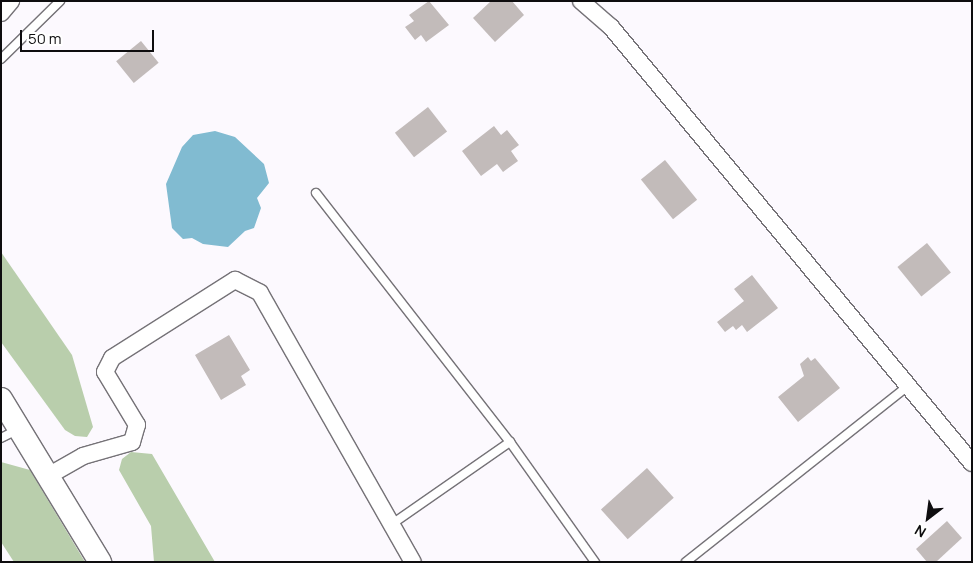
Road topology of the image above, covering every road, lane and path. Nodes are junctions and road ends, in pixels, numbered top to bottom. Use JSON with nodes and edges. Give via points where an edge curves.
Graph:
{"nodes":[{"id":1,"x":11,"y":1,"type":"edge"},
{"id":2,"x":60,"y":1,"type":"edge"},
{"id":3,"x":581,"y":1,"type":"edge"},
{"id":4,"x":1,"y":13,"type":"edge"},
{"id":5,"x":1,"y":59,"type":"edge"},
{"id":6,"x":316,"y":193,"type":"dead end"},
{"id":7,"x":909,"y":385,"type":"junction"},
{"id":8,"x":1,"y":400,"type":"edge"},
{"id":9,"x":10,"y":433,"type":"edge"},
{"id":10,"x":510,"y":442,"type":"junction"},
{"id":11,"x":972,"y":462,"type":"edge"},
{"id":12,"x":48,"y":476,"type":"junction"},
{"id":13,"x":392,"y":524,"type":"junction"},
{"id":14,"x":100,"y":562,"type":"edge"},
{"id":15,"x":413,"y":562,"type":"edge"},
{"id":16,"x":595,"y":562,"type":"edge"},
{"id":17,"x":686,"y":562,"type":"edge"}],
"edges":[{"from":1,"to":4,"type":"street"},
{"from":2,"to":5,"type":"lane"},
{"from":3,"to":7,"type":"street","via":[[611,27]]},
{"from":6,"to":10,"type":"lane"},
{"from":7,"to":11,"type":"street"},
{"from":7,"to":17,"type":"lane"},
{"from":8,"to":9,"type":"main road"},
{"from":9,"to":12,"type":"main road"},
{"from":10,"to":13,"type":"lane"},
{"from":10,"to":16,"type":"lane"},
{"from":12,"to":13,"type":"street","via":[[82,456],[132,442],[137,426],[105,372],[112,358],[234,280],[260,293]]},
{"from":12,"to":14,"type":"main road"},
{"from":13,"to":15,"type":"street"}]}
